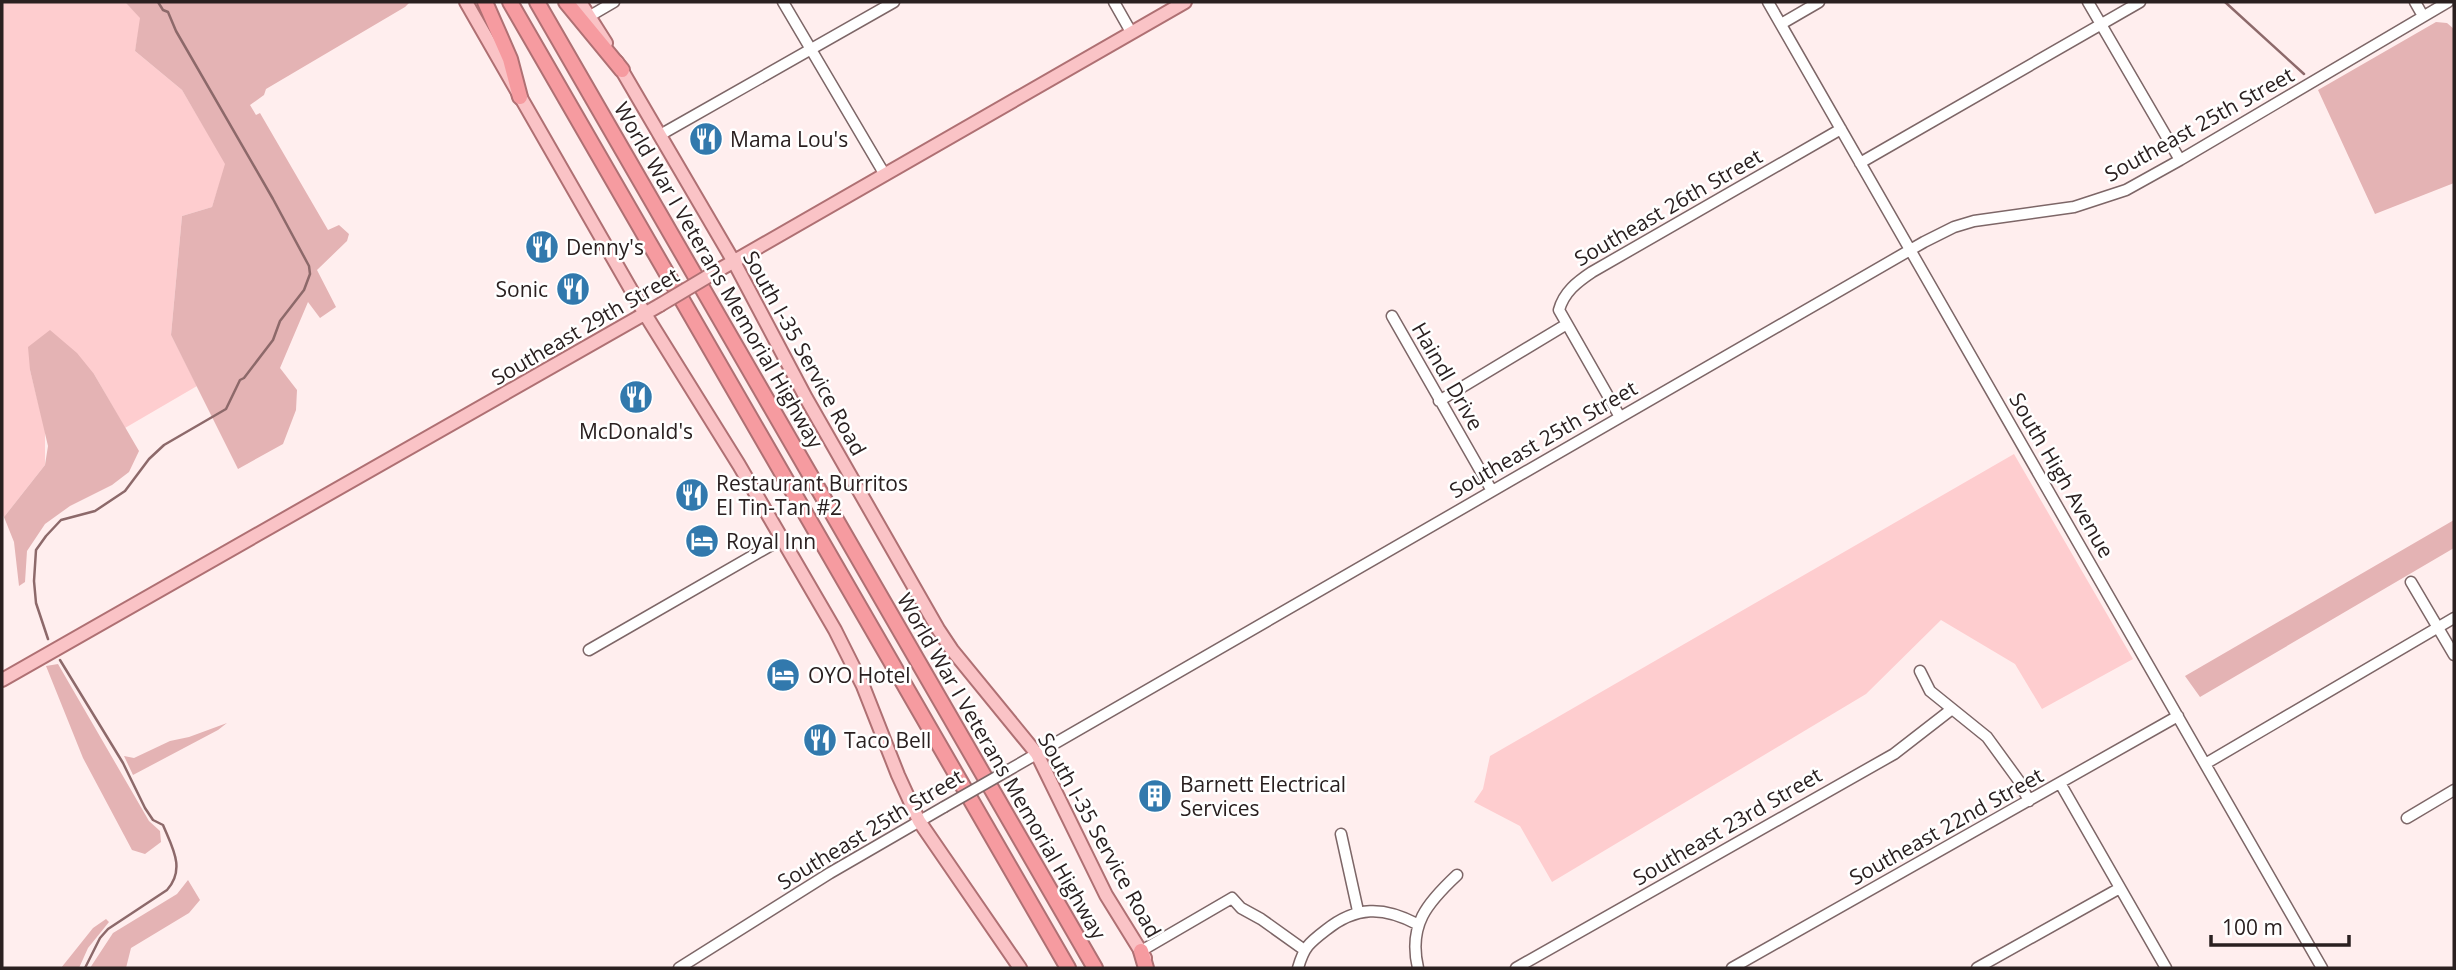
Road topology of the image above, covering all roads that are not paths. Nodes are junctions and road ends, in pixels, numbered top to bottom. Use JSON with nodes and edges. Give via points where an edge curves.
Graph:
{"nodes":[{"id":1,"x":466,"y":2,"type":"edge"},
{"id":2,"x":485,"y":2,"type":"edge"},
{"id":3,"x":510,"y":2,"type":"edge"},
{"id":4,"x":537,"y":2,"type":"edge"},
{"id":5,"x":566,"y":2,"type":"edge"},
{"id":6,"x":580,"y":2,"type":"edge"},
{"id":7,"x":614,"y":2,"type":"edge"},
{"id":8,"x":783,"y":2,"type":"edge"},
{"id":9,"x":894,"y":2,"type":"edge"},
{"id":10,"x":1114,"y":2,"type":"edge"},
{"id":11,"x":1185,"y":2,"type":"edge"},
{"id":12,"x":1768,"y":2,"type":"edge"},
{"id":13,"x":1819,"y":2,"type":"edge"},
{"id":14,"x":2088,"y":2,"type":"edge"},
{"id":15,"x":2140,"y":2,"type":"edge"},
{"id":16,"x":2415,"y":2,"type":"edge"},
{"id":17,"x":2448,"y":2,"type":"edge"},
{"id":18,"x":590,"y":16,"type":"junction"},
{"id":19,"x":2423,"y":16,"type":"junction"},
{"id":20,"x":1781,"y":24,"type":"junction"},
{"id":21,"x":2101,"y":25,"type":"junction"},
{"id":22,"x":1131,"y":32,"type":"junction"},
{"id":23,"x":811,"y":50,"type":"junction"},
{"id":24,"x":622,"y":70,"type":"junction"},
{"id":25,"x":520,"y":97,"type":"junction"},
{"id":26,"x":1841,"y":129,"type":"junction"},
{"id":27,"x":660,"y":135,"type":"junction"},
{"id":28,"x":2180,"y":160,"type":"junction"},
{"id":29,"x":1860,"y":163,"type":"junction"},
{"id":30,"x":885,"y":175,"type":"junction"},
{"id":31,"x":1910,"y":250,"type":"junction"},
{"id":32,"x":734,"y":262,"type":"junction"},
{"id":33,"x":645,"y":313,"type":"junction"},
{"id":34,"x":1392,"y":316,"type":"dead end"},
{"id":35,"x":1567,"y":324,"type":"junction"},
{"id":36,"x":1439,"y":401,"type":"junction"},
{"id":37,"x":1620,"y":417,"type":"junction"},
{"id":38,"x":1492,"y":491,"type":"junction"},
{"id":39,"x":782,"y":539,"type":"junction"},
{"id":40,"x":2411,"y":582,"type":"dead end"},
{"id":41,"x":2454,"y":618,"type":"edge"},
{"id":42,"x":2437,"y":628,"type":"junction"},
{"id":43,"x":590,"y":650,"type":"dead end"},
{"id":44,"x":2454,"y":655,"type":"edge"},
{"id":45,"x":1920,"y":671,"type":"dead end"},
{"id":46,"x":2,"y":680,"type":"edge"},
{"id":47,"x":1952,"y":709,"type":"junction"},
{"id":48,"x":2178,"y":716,"type":"junction"},
{"id":49,"x":1037,"y":754,"type":"junction"},
{"id":50,"x":2205,"y":764,"type":"junction"},
{"id":51,"x":2060,"y":783,"type":"junction"},
{"id":52,"x":2454,"y":790,"type":"edge"},
{"id":53,"x":2029,"y":801,"type":"junction"},
{"id":54,"x":2407,"y":818,"type":"dead end"},
{"id":55,"x":919,"y":821,"type":"junction"},
{"id":56,"x":1341,"y":834,"type":"dead end"},
{"id":57,"x":1457,"y":874,"type":"dead end"},
{"id":58,"x":2120,"y":888,"type":"junction"},
{"id":59,"x":1358,"y":911,"type":"junction"},
{"id":60,"x":1417,"y":924,"type":"junction"},
{"id":61,"x":1303,"y":949,"type":"junction"},
{"id":62,"x":1141,"y":951,"type":"junction"},
{"id":63,"x":679,"y":968,"type":"edge"},
{"id":64,"x":1020,"y":968,"type":"edge"},
{"id":65,"x":1068,"y":968,"type":"edge"},
{"id":66,"x":1095,"y":968,"type":"edge"},
{"id":67,"x":1146,"y":968,"type":"edge"},
{"id":68,"x":1152,"y":968,"type":"edge"},
{"id":69,"x":1298,"y":968,"type":"edge"},
{"id":70,"x":1418,"y":968,"type":"edge"},
{"id":71,"x":1516,"y":968,"type":"edge"},
{"id":72,"x":1732,"y":968,"type":"edge"},
{"id":73,"x":1977,"y":968,"type":"edge"},
{"id":74,"x":2166,"y":968,"type":"edge"},
{"id":75,"x":2322,"y":968,"type":"edge"}],
"edges":[{"from":1,"to":25,"type":"main road"},
{"from":2,"to":25,"type":"highway"},
{"from":3,"to":65,"type":"highway","name":"World War I Veterans Memorial Highway"},
{"from":4,"to":66,"type":"highway","name":"World War I Veterans Memorial Highway"},
{"from":5,"to":24,"type":"highway"},
{"from":6,"to":18,"type":"main road","name":"South I-35 Service Road"},
{"from":7,"to":18,"type":"street"},
{"from":8,"to":23,"type":"street"},
{"from":9,"to":23,"type":"street"},
{"from":10,"to":22,"type":"street"},
{"from":11,"to":22,"type":"main road","name":"Southeast 29th Street"},
{"from":12,"to":20,"type":"street","name":"South High Avenue"},
{"from":13,"to":20,"type":"street"},
{"from":14,"to":21,"type":"street"},
{"from":15,"to":21,"type":"street"},
{"from":16,"to":19,"type":"street"},
{"from":17,"to":19,"type":"street","name":"Southeast 25th Street"},
{"from":18,"to":24,"type":"main road","name":"South I-35 Service Road"},
{"from":19,"to":28,"type":"street","name":"Southeast 25th Street"},
{"from":20,"to":26,"type":"street","name":"South High Avenue"},
{"from":21,"to":28,"type":"street"},
{"from":21,"to":29,"type":"street"},
{"from":22,"to":30,"type":"main road","name":"Southeast 29th Street"},
{"from":23,"to":27,"type":"street"},
{"from":23,"to":30,"type":"street"},
{"from":24,"to":27,"type":"main road","name":"South I-35 Service Road"},
{"from":25,"to":33,"type":"main road"},
{"from":26,"to":29,"type":"street","name":"South High Avenue"},
{"from":26,"to":35,"type":"street","name":"Southeast 26th Street","via":[[1591,272],[1562,299],[1559,310]]},
{"from":27,"to":32,"type":"main road","name":"South I-35 Service Road"},
{"from":28,"to":31,"type":"street","name":"Southeast 25th Street","via":[[2103,199],[2056,211],[1974,221]]},
{"from":29,"to":31,"type":"street","name":"South High Avenue"},
{"from":30,"to":32,"type":"main road","name":"Southeast 29th Street"},
{"from":31,"to":37,"type":"street","name":"Southeast 25th Street"},
{"from":31,"to":48,"type":"street","name":"South High Avenue"},
{"from":32,"to":33,"type":"main road","name":"Southeast 29th Street","bridge":true},
{"from":32,"to":49,"type":"main road","name":"South I-35 Service Road","via":[[938,629]]},
{"from":33,"to":39,"type":"main road"},
{"from":33,"to":46,"type":"main road","name":"Southeast 29th Street"},
{"from":34,"to":36,"type":"street","name":"Haindl Drive"},
{"from":35,"to":36,"type":"street"},
{"from":35,"to":37,"type":"street"},
{"from":36,"to":38,"type":"street","name":"Haindl Drive"},
{"from":37,"to":38,"type":"street","name":"Southeast 25th Street"},
{"from":38,"to":49,"type":"street","name":"Southeast 25th Street"},
{"from":39,"to":43,"type":"street"},
{"from":39,"to":55,"type":"main road","via":[[852,662]]},
{"from":40,"to":42,"type":"street"},
{"from":41,"to":42,"type":"street"},
{"from":42,"to":44,"type":"street"},
{"from":42,"to":50,"type":"street"},
{"from":45,"to":47,"type":"street","via":[[1930,691]]},
{"from":47,"to":53,"type":"street","via":[[1987,737]]},
{"from":47,"to":71,"type":"street","name":"Southeast 23rd Street","via":[[1894,754]]},
{"from":48,"to":50,"type":"street","name":"South High Avenue"},
{"from":48,"to":51,"type":"street","name":"Southeast 22nd Street"},
{"from":49,"to":55,"type":"street","name":"Southeast 25th Street","bridge":true},
{"from":49,"to":62,"type":"main road","name":"South I-35 Service Road","via":[[1106,895]]},
{"from":50,"to":75,"type":"street","name":"South High Avenue"},
{"from":51,"to":53,"type":"street","name":"Southeast 22nd Street"},
{"from":51,"to":58,"type":"street"},
{"from":52,"to":54,"type":"street"},
{"from":53,"to":72,"type":"street","name":"Southeast 22nd Street"},
{"from":55,"to":63,"type":"street","name":"Southeast 25th Street"},
{"from":55,"to":64,"type":"main road"},
{"from":56,"to":59,"type":"street"},
{"from":57,"to":60,"type":"street"},
{"from":58,"to":73,"type":"street"},
{"from":58,"to":74,"type":"street"},
{"from":59,"to":60,"type":"street","via":[[1400,915]]},
{"from":59,"to":61,"type":"street","via":[[1332,924]]},
{"from":60,"to":70,"type":"street"},
{"from":61,"to":62,"type":"street","via":[[1232,898]]},
{"from":61,"to":69,"type":"street"},
{"from":62,"to":67,"type":"highway"},
{"from":62,"to":68,"type":"main road","name":"South I-35 Service Road"}]}
